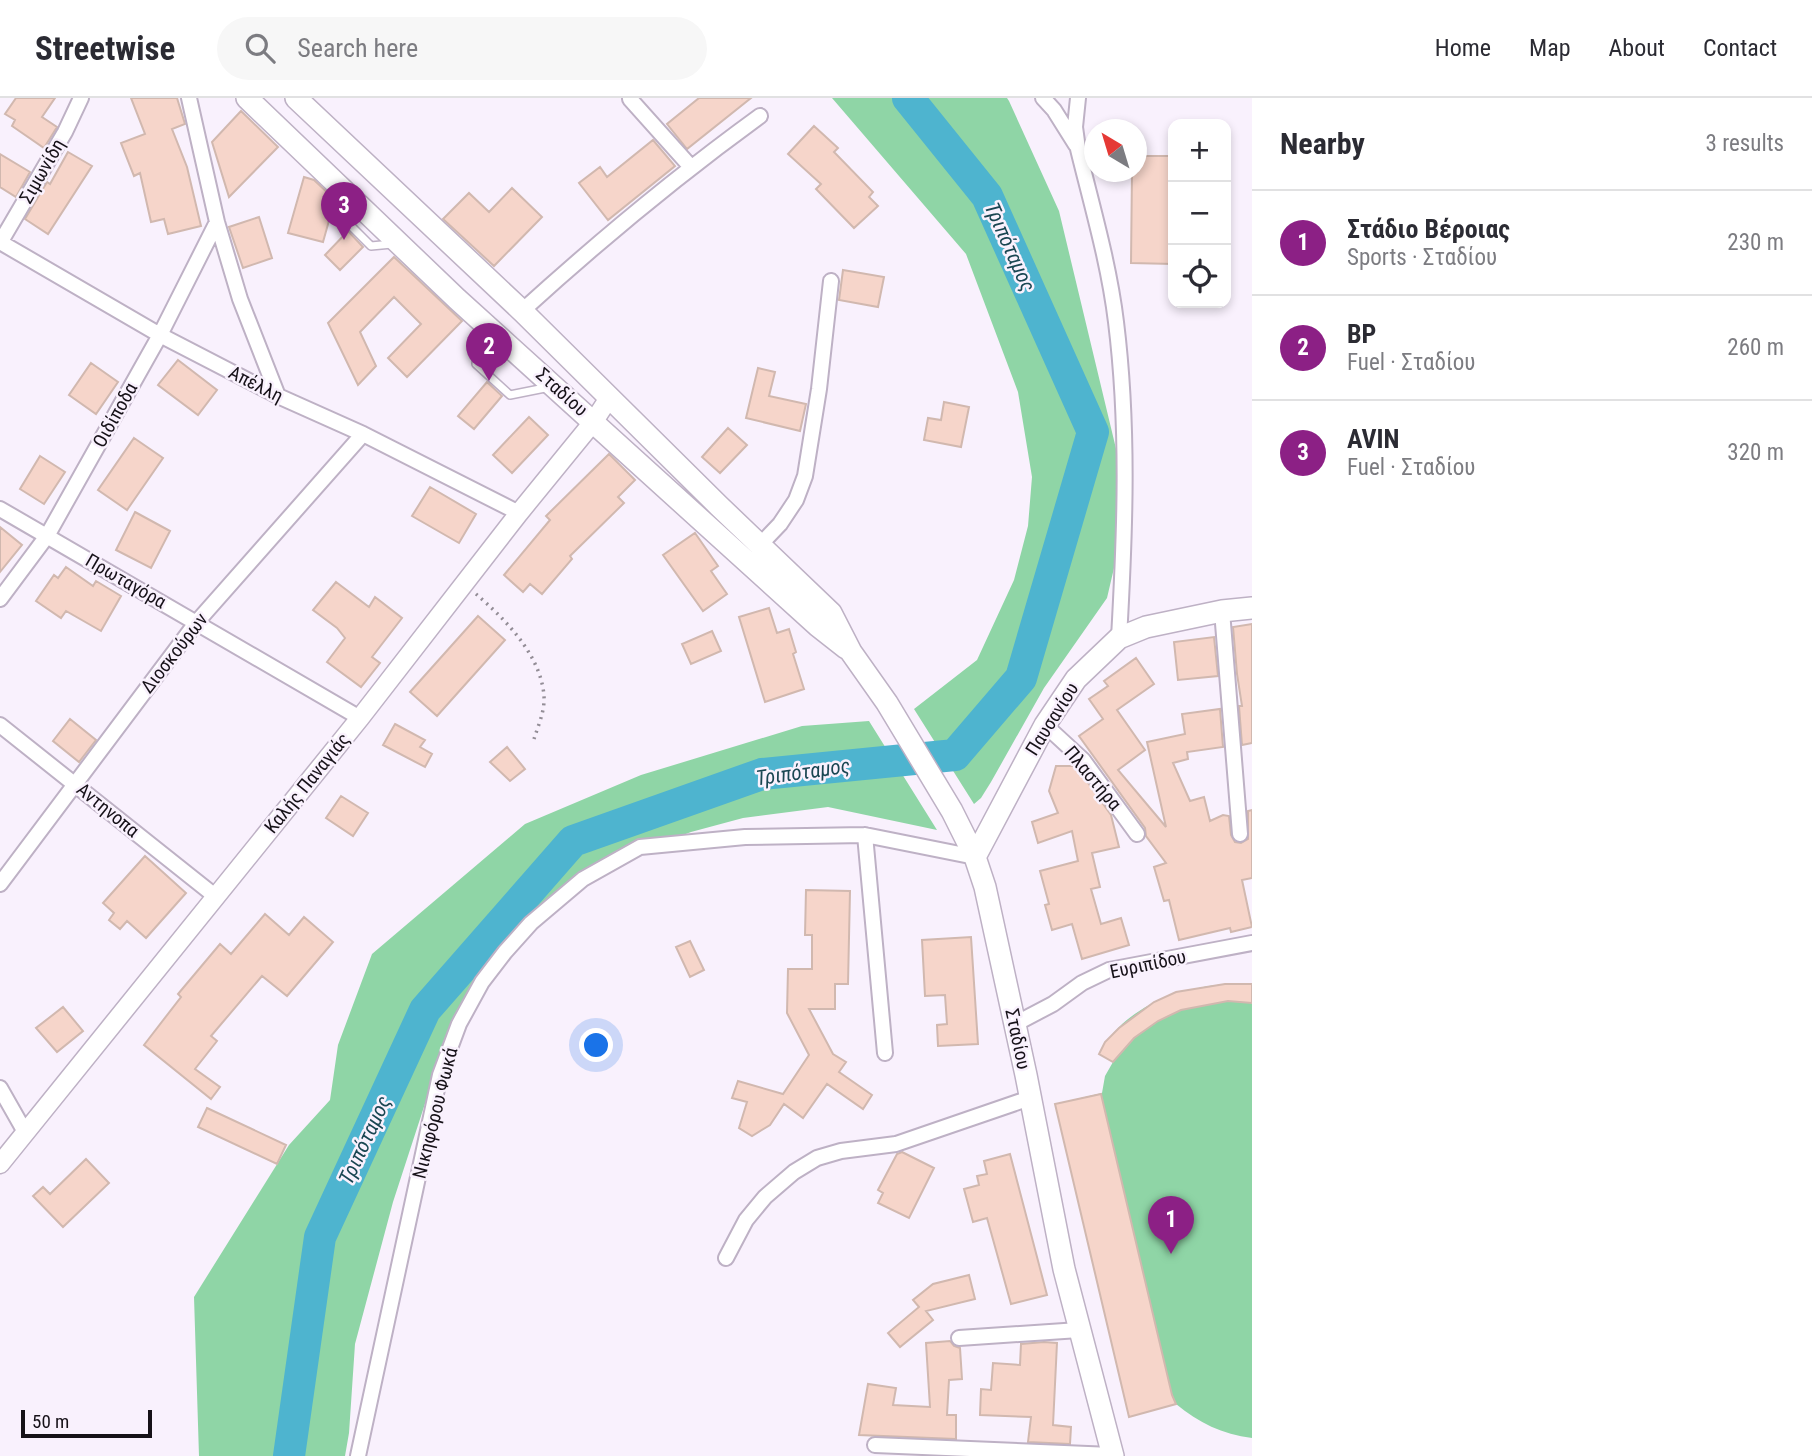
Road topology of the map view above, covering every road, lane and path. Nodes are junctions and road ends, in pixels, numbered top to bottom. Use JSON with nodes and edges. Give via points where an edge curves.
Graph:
{"nodes":[{"id":1,"x":81,"y":98,"type":"edge"},
{"id":2,"x":189,"y":98,"type":"edge"},
{"id":3,"x":247,"y":98,"type":"edge"},
{"id":4,"x":296,"y":98,"type":"edge"},
{"id":5,"x":1042,"y":98,"type":"edge"},
{"id":6,"x":1078,"y":98,"type":"edge"},
{"id":7,"x":630,"y":99,"type":"edge"},
{"id":8,"x":760,"y":116,"type":"dead end"},
{"id":9,"x":1078,"y":149,"type":"junction"},
{"id":10,"x":690,"y":166,"type":"junction"},
{"id":11,"x":217,"y":222,"type":"junction"},
{"id":12,"x":0,"y":242,"type":"edge"},
{"id":13,"x":831,"y":281,"type":"dead end"},
{"id":14,"x":522,"y":311,"type":"junction"},
{"id":15,"x":480,"y":319,"type":"junction"},
{"id":16,"x":160,"y":335,"type":"junction"},
{"id":17,"x":555,"y":386,"type":"junction"},
{"id":18,"x":278,"y":396,"type":"junction"},
{"id":19,"x":609,"y":398,"type":"junction"},
{"id":20,"x":594,"y":421,"type":"junction"},
{"id":21,"x":363,"y":434,"type":"junction"},
{"id":22,"x":0,"y":509,"type":"edge"},
{"id":23,"x":519,"y":513,"type":"junction"},
{"id":24,"x":47,"y":536,"type":"junction"},
{"id":25,"x":760,"y":545,"type":"junction"},
{"id":26,"x":464,"y":584,"type":"junction"},
{"id":27,"x":0,"y":599,"type":"edge"},
{"id":28,"x":1252,"y":608,"type":"edge"},
{"id":29,"x":1222,"y":611,"type":"junction"},
{"id":30,"x":196,"y":623,"type":"junction"},
{"id":31,"x":1119,"y":638,"type":"junction"},
{"id":32,"x":851,"y":652,"type":"junction"},
{"id":33,"x":360,"y":718,"type":"junction"},
{"id":34,"x":0,"y":725,"type":"edge"},
{"id":35,"x":1045,"y":725,"type":"junction"},
{"id":36,"x":534,"y":739,"type":"dead end"},
{"id":37,"x":75,"y":784,"type":"junction"},
{"id":38,"x":1137,"y":834,"type":"dead end"},
{"id":39,"x":1240,"y":834,"type":"dead end"},
{"id":40,"x":865,"y":835,"type":"junction"},
{"id":41,"x":975,"y":857,"type":"junction"},
{"id":42,"x":0,"y":884,"type":"edge"},
{"id":43,"x":215,"y":896,"type":"junction"},
{"id":44,"x":1252,"y":943,"type":"edge"},
{"id":45,"x":1015,"y":1024,"type":"junction"},
{"id":46,"x":885,"y":1053,"type":"dead end"},
{"id":47,"x":0,"y":1088,"type":"edge"},
{"id":48,"x":1030,"y":1098,"type":"junction"},
{"id":49,"x":25,"y":1132,"type":"junction"},
{"id":50,"x":0,"y":1164,"type":"edge"},
{"id":51,"x":726,"y":1258,"type":"dead end"},
{"id":52,"x":1079,"y":1330,"type":"junction"},
{"id":53,"x":959,"y":1338,"type":"dead end"},
{"id":54,"x":875,"y":1446,"type":"dead end"},
{"id":55,"x":358,"y":1456,"type":"edge"},
{"id":56,"x":1113,"y":1456,"type":"edge"}],
"edges":[{"from":1,"to":12,"type":"street","name":"Σιμωνίδη"},
{"from":2,"to":11,"type":"street"},
{"from":3,"to":15,"type":"main road","name":"Σταδίου"},
{"from":4,"to":14,"type":"main road","name":"Σταδίου"},
{"from":5,"to":9,"type":"street"},
{"from":6,"to":9,"type":"street"},
{"from":7,"to":10,"type":"street"},
{"from":8,"to":10,"type":"street"},
{"from":9,"to":31,"type":"street","via":[[1116,321],[1126,513]]},
{"from":10,"to":14,"type":"street"},
{"from":11,"to":16,"type":"street","name":"Οιδίποδα"},
{"from":11,"to":18,"type":"street","via":[[240,299]]},
{"from":12,"to":16,"type":"street","name":"Απέλλη"},
{"from":13,"to":25,"type":"street","via":[[806,476],[796,500]]},
{"from":14,"to":19,"type":"main road","name":"Σταδίου"},
{"from":15,"to":17,"type":"main road","name":"Σταδίου"},
{"from":15,"to":17,"type":"lane","via":[[476,364],[510,395]]},
{"from":16,"to":18,"type":"street","name":"Απέλλη"},
{"from":16,"to":24,"type":"street","name":"Οιδίποδα"},
{"from":17,"to":20,"type":"main road","name":"Σταδίου"},
{"from":18,"to":21,"type":"street","name":"Απέλλη"},
{"from":19,"to":20,"type":"street","name":"Καλής Παναγιάς"},
{"from":19,"to":25,"type":"main road","name":"Σταδίου"},
{"from":20,"to":23,"type":"street","name":"Καλής Παναγιάς"},
{"from":20,"to":32,"type":"main road","name":"Σταδίου"},
{"from":21,"to":23,"type":"street","name":"Απέλλη"},
{"from":21,"to":30,"type":"street","name":"Διοσκούρων"},
{"from":22,"to":24,"type":"street","name":"Πρωταγόρα"},
{"from":23,"to":26,"type":"street","name":"Καλής Παναγιάς"},
{"from":24,"to":27,"type":"street","name":"Οιδίποδα"},
{"from":24,"to":30,"type":"street","name":"Πρωταγόρα"},
{"from":25,"to":32,"type":"main road","name":"Σταδίου","via":[[831,613]]},
{"from":26,"to":33,"type":"street","name":"Καλής Παναγιάς"},
{"from":26,"to":36,"type":"path","via":[[501,615],[538,673],[544,697]]},
{"from":28,"to":29,"type":"main road","name":"Παυσανίου"},
{"from":29,"to":31,"type":"main road","name":"Παυσανίου","via":[[1146,627]]},
{"from":29,"to":39,"type":"street"},
{"from":30,"to":33,"type":"street","name":"Πρωταγόρα"},
{"from":30,"to":37,"type":"street","name":"Διοσκούρων"},
{"from":31,"to":35,"type":"main road","name":"Παυσανίου","via":[[1076,679]]},
{"from":32,"to":41,"type":"main road","name":"Σταδίου","via":[[887,703]]},
{"from":33,"to":43,"type":"street","name":"Καλής Παναγιάς"},
{"from":34,"to":37,"type":"street","name":"Αντηνοπα"},
{"from":35,"to":38,"type":"street","name":"Πλαστήρα","via":[[1083,760]]},
{"from":35,"to":41,"type":"main road","name":"Παυσανίου"},
{"from":37,"to":42,"type":"street","name":"Διοσκούρων"},
{"from":37,"to":43,"type":"street","name":"Αντηνοπα"},
{"from":40,"to":41,"type":"street","name":"Νικηφόρου Φωκά"},
{"from":40,"to":46,"type":"street"},
{"from":40,"to":55,"type":"street","name":"Νικηφόρου Φωκά","via":[[745,837],[640,847],[583,879],[505,952],[459,1024],[440,1076]]},
{"from":41,"to":45,"type":"main road","name":"Σταδίου"},
{"from":43,"to":49,"type":"street","name":"Καλής Παναγιάς"},
{"from":44,"to":45,"type":"street","name":"Ευριπίδου","via":[[1109,970]]},
{"from":45,"to":48,"type":"main road","name":"Σταδίου"},
{"from":47,"to":49,"type":"street"},
{"from":48,"to":51,"type":"street","via":[[896,1144],[817,1158],[765,1197],[746,1220]]},
{"from":48,"to":52,"type":"main road","name":"Σταδίου"},
{"from":49,"to":50,"type":"street","name":"Καλής Παναγιάς"},
{"from":52,"to":53,"type":"street"},
{"from":52,"to":56,"type":"main road","name":"Σταδίου"},
{"from":54,"to":56,"type":"street"}]}
